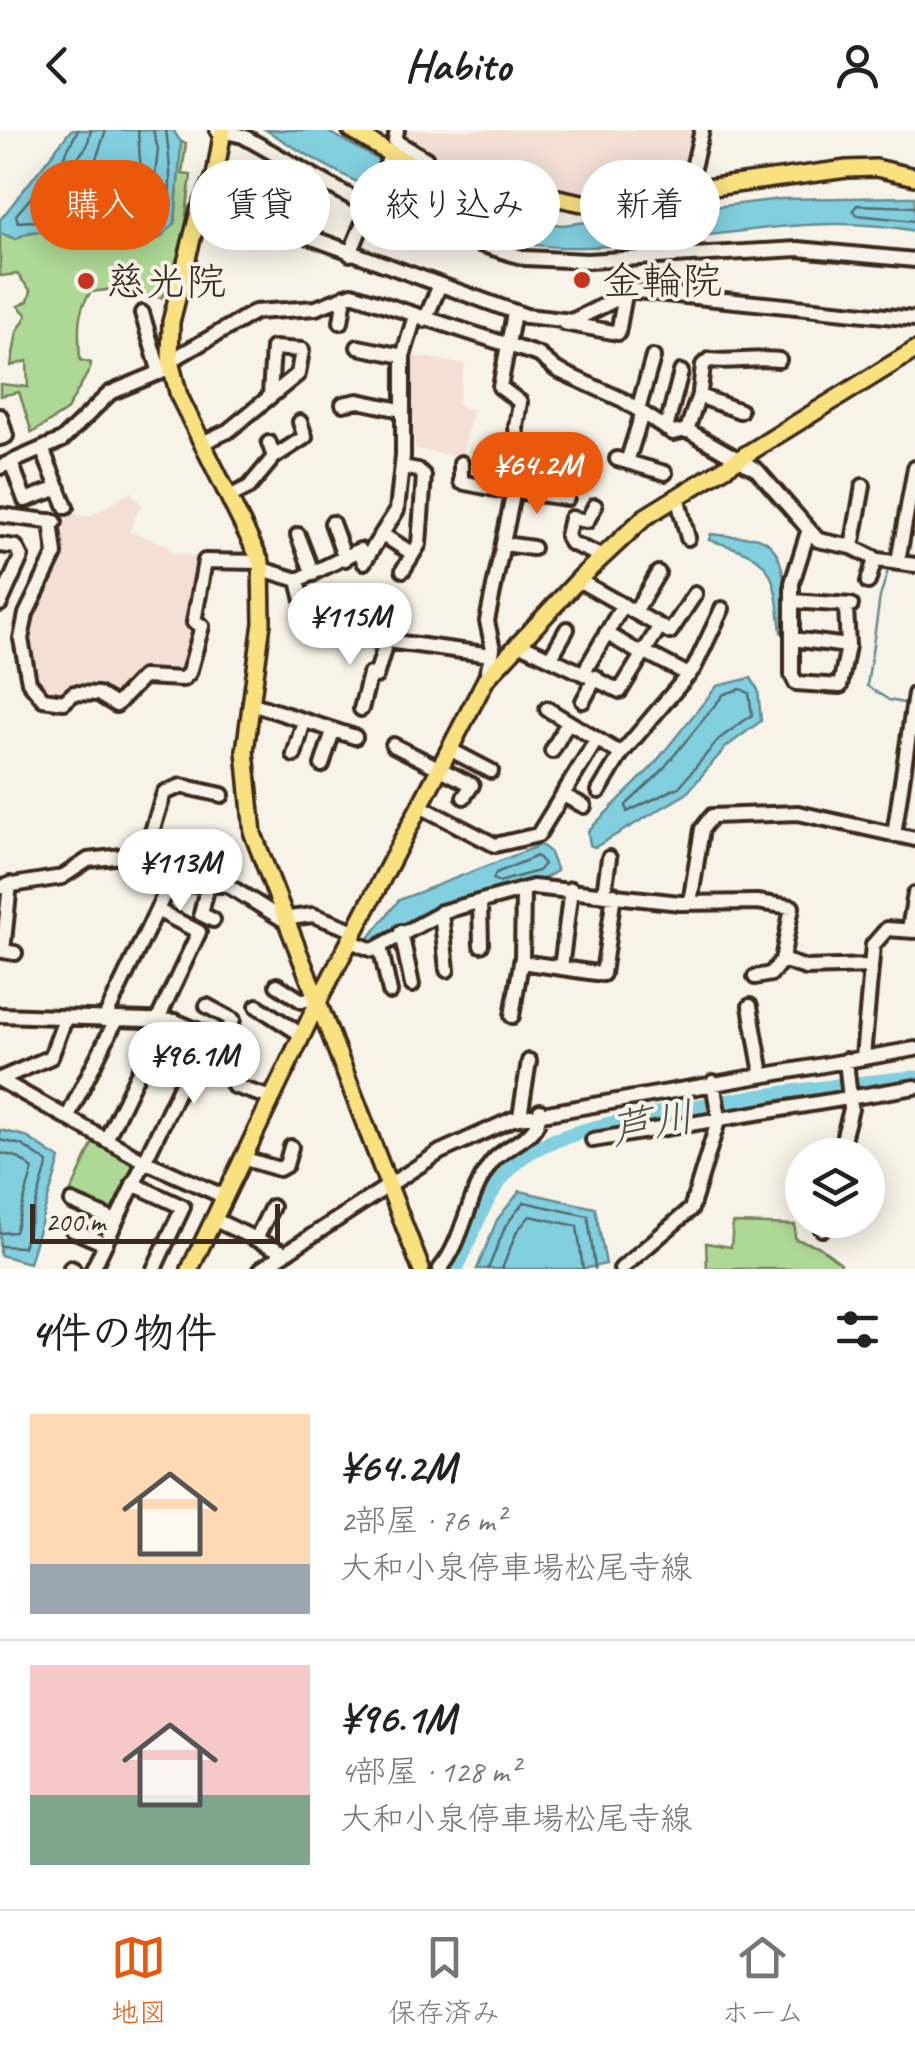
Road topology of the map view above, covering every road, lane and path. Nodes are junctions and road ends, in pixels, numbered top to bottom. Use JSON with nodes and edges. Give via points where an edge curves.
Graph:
{"nodes":[{"id":1,"x":352,"y":130,"type":"edge"},
{"id":2,"x":397,"y":130,"type":"edge"},
{"id":3,"x":702,"y":130,"type":"edge"},
{"id":4,"x":221,"y":131,"type":"edge"},
{"id":5,"x":215,"y":160,"type":"edge"},
{"id":6,"x":402,"y":160,"type":"edge"},
{"id":7,"x":426,"y":160,"type":"edge"},
{"id":8,"x":695,"y":160,"type":"edge"},
{"id":9,"x":915,"y":177,"type":"edge"},
{"id":10,"x":720,"y":189,"type":"edge"},
{"id":11,"x":350,"y":194,"type":"edge"},
{"id":12,"x":330,"y":246,"type":"edge"},
{"id":13,"x":192,"y":250,"type":"edge"},
{"id":14,"x":352,"y":250,"type":"edge"},
{"id":15,"x":497,"y":250,"type":"edge"},
{"id":16,"x":350,"y":254,"type":"junction"},
{"id":17,"x":915,"y":260,"type":"edge"},
{"id":18,"x":440,"y":287,"type":"junction"},
{"id":19,"x":345,"y":296,"type":"junction"},
{"id":20,"x":625,"y":296,"type":"junction"},
{"id":21,"x":142,"y":313,"type":"dead end"},
{"id":22,"x":514,"y":313,"type":"junction"},
{"id":23,"x":423,"y":316,"type":"junction"},
{"id":24,"x":915,"y":319,"type":"edge"},
{"id":25,"x":341,"y":322,"type":"dead end"},
{"id":26,"x":562,"y":322,"type":"junction"},
{"id":27,"x":150,"y":342,"type":"junction"},
{"id":28,"x":508,"y":344,"type":"junction"},
{"id":29,"x":134,"y":347,"type":"dead end"},
{"id":30,"x":358,"y":347,"type":"dead end"},
{"id":31,"x":915,"y":350,"type":"edge"},
{"id":32,"x":403,"y":356,"type":"junction"},
{"id":33,"x":653,"y":357,"type":"dead end"},
{"id":34,"x":779,"y":360,"type":"dead end"},
{"id":35,"x":165,"y":367,"type":"junction"},
{"id":36,"x":681,"y":372,"type":"dead end"},
{"id":37,"x":270,"y":395,"type":"dead end"},
{"id":38,"x":699,"y":396,"type":"junction"},
{"id":39,"x":343,"y":404,"type":"dead end"},
{"id":40,"x":401,"y":410,"type":"junction"},
{"id":41,"x":640,"y":412,"type":"junction"},
{"id":42,"x":740,"y":412,"type":"dead end"},
{"id":43,"x":0,"y":416,"type":"edge"},
{"id":44,"x":300,"y":422,"type":"dead end"},
{"id":45,"x":666,"y":430,"type":"junction"},
{"id":46,"x":687,"y":430,"type":"junction"},
{"id":47,"x":0,"y":438,"type":"edge"},
{"id":48,"x":269,"y":442,"type":"dead end"},
{"id":49,"x":202,"y":443,"type":"junction"},
{"id":50,"x":45,"y":454,"type":"junction"},
{"id":51,"x":274,"y":457,"type":"junction"},
{"id":52,"x":741,"y":460,"type":"junction"},
{"id":53,"x":461,"y":462,"type":"dead end"},
{"id":54,"x":6,"y":466,"type":"edge"},
{"id":55,"x":402,"y":467,"type":"junction"},
{"id":56,"x":915,"y":468,"type":"edge"},
{"id":57,"x":665,"y":474,"type":"dead end"},
{"id":58,"x":864,"y":486,"type":"dead end"},
{"id":59,"x":58,"y":488,"type":"junction"},
{"id":60,"x":516,"y":492,"type":"junction"},
{"id":61,"x":677,"y":496,"type":"junction"},
{"id":62,"x":229,"y":497,"type":"junction"},
{"id":63,"x":567,"y":498,"type":"dead end"},
{"id":64,"x":596,"y":506,"type":"dead end"},
{"id":65,"x":66,"y":507,"type":"dead end"},
{"id":66,"x":0,"y":515,"type":"edge"},
{"id":67,"x":332,"y":523,"type":"dead end"},
{"id":68,"x":808,"y":532,"type":"junction"},
{"id":69,"x":298,"y":535,"type":"dead end"},
{"id":70,"x":383,"y":535,"type":"junction"},
{"id":71,"x":688,"y":538,"type":"dead end"},
{"id":72,"x":504,"y":544,"type":"junction"},
{"id":73,"x":0,"y":545,"type":"edge"},
{"id":74,"x":852,"y":547,"type":"junction"},
{"id":75,"x":533,"y":548,"type":"dead end"},
{"id":76,"x":412,"y":554,"type":"junction"},
{"id":77,"x":601,"y":556,"type":"junction"},
{"id":78,"x":345,"y":559,"type":"junction"},
{"id":79,"x":875,"y":559,"type":"junction"},
{"id":80,"x":898,"y":561,"type":"junction"},
{"id":81,"x":915,"y":565,"type":"edge"},
{"id":82,"x":262,"y":566,"type":"junction"},
{"id":83,"x":403,"y":570,"type":"dead end"},
{"id":84,"x":658,"y":573,"type":"dead end"},
{"id":85,"x":313,"y":574,"type":"junction"},
{"id":86,"x":298,"y":580,"type":"junction"},
{"id":87,"x":578,"y":580,"type":"junction"},
{"id":88,"x":868,"y":582,"type":"dead end"},
{"id":89,"x":695,"y":594,"type":"dead end"},
{"id":90,"x":792,"y":601,"type":"junction"},
{"id":91,"x":0,"y":604,"type":"edge"},
{"id":92,"x":629,"y":609,"type":"junction"},
{"id":93,"x":722,"y":609,"type":"dead end"},
{"id":94,"x":660,"y":626,"type":"junction"},
{"id":95,"x":567,"y":630,"type":"dead end"},
{"id":96,"x":606,"y":634,"type":"junction"},
{"id":97,"x":387,"y":639,"type":"junction"},
{"id":98,"x":792,"y":639,"type":"junction"},
{"id":99,"x":518,"y":642,"type":"junction"},
{"id":100,"x":848,"y":646,"type":"junction"},
{"id":101,"x":644,"y":653,"type":"junction"},
{"id":102,"x":492,"y":655,"type":"junction"},
{"id":103,"x":552,"y":658,"type":"junction"},
{"id":104,"x":590,"y":674,"type":"junction"},
{"id":105,"x":688,"y":675,"type":"junction"},
{"id":106,"x":486,"y":679,"type":"junction"},
{"id":107,"x":915,"y":694,"type":"edge"},
{"id":108,"x":583,"y":700,"type":"dead end"},
{"id":109,"x":250,"y":703,"type":"junction"},
{"id":110,"x":915,"y":706,"type":"edge"},
{"id":111,"x":361,"y":709,"type":"dead end"},
{"id":112,"x":547,"y":709,"type":"dead end"},
{"id":113,"x":304,"y":721,"type":"junction"},
{"id":114,"x":568,"y":722,"type":"junction"},
{"id":115,"x":333,"y":731,"type":"junction"},
{"id":116,"x":354,"y":737,"type":"dead end"},
{"id":117,"x":597,"y":739,"type":"junction"},
{"id":118,"x":393,"y":745,"type":"dead end"},
{"id":119,"x":449,"y":749,"type":"junction"},
{"id":120,"x":552,"y":750,"type":"dead end"},
{"id":121,"x":622,"y":754,"type":"junction"},
{"id":122,"x":294,"y":755,"type":"dead end"},
{"id":123,"x":322,"y":765,"type":"dead end"},
{"id":124,"x":440,"y":767,"type":"junction"},
{"id":125,"x":490,"y":770,"type":"dead end"},
{"id":126,"x":599,"y":791,"type":"dead end"},
{"id":127,"x":564,"y":794,"type":"junction"},
{"id":128,"x":222,"y":795,"type":"dead end"},
{"id":129,"x":464,"y":797,"type":"dead end"},
{"id":130,"x":420,"y":806,"type":"junction"},
{"id":131,"x":584,"y":806,"type":"dead end"},
{"id":132,"x":894,"y":835,"type":"junction"},
{"id":133,"x":915,"y":839,"type":"edge"},
{"id":134,"x":609,"y":858,"type":"dead end"},
{"id":135,"x":141,"y":867,"type":"junction"},
{"id":136,"x":208,"y":884,"type":"junction"},
{"id":137,"x":169,"y":885,"type":"junction"},
{"id":138,"x":5,"y":886,"type":"edge"},
{"id":139,"x":571,"y":889,"type":"junction"},
{"id":140,"x":522,"y":891,"type":"junction"},
{"id":141,"x":609,"y":894,"type":"junction"},
{"id":142,"x":915,"y":894,"type":"edge"},
{"id":143,"x":480,"y":903,"type":"junction"},
{"id":144,"x":690,"y":904,"type":"junction"},
{"id":145,"x":157,"y":910,"type":"junction"},
{"id":146,"x":441,"y":912,"type":"junction"},
{"id":147,"x":282,"y":919,"type":"junction"},
{"id":148,"x":213,"y":920,"type":"dead end"},
{"id":149,"x":912,"y":930,"type":"edge"},
{"id":150,"x":401,"y":932,"type":"junction"},
{"id":151,"x":353,"y":936,"type":"junction"},
{"id":152,"x":481,"y":945,"type":"dead end"},
{"id":153,"x":380,"y":946,"type":"junction"},
{"id":154,"x":15,"y":954,"type":"dead end"},
{"id":155,"x":782,"y":960,"type":"junction"},
{"id":156,"x":521,"y":962,"type":"junction"},
{"id":157,"x":869,"y":966,"type":"junction"},
{"id":158,"x":561,"y":968,"type":"junction"},
{"id":159,"x":448,"y":970,"type":"dead end"},
{"id":160,"x":754,"y":976,"type":"dead end"},
{"id":161,"x":277,"y":985,"type":"dead end"},
{"id":162,"x":412,"y":985,"type":"dead end"},
{"id":163,"x":390,"y":992,"type":"dead end"},
{"id":164,"x":315,"y":1001,"type":"junction"},
{"id":165,"x":207,"y":1006,"type":"dead end"},
{"id":166,"x":257,"y":1006,"type":"dead end"},
{"id":167,"x":750,"y":1006,"type":"dead end"},
{"id":168,"x":508,"y":1012,"type":"dead end"},
{"id":169,"x":0,"y":1015,"type":"edge"},
{"id":170,"x":65,"y":1019,"type":"junction"},
{"id":171,"x":110,"y":1020,"type":"junction"},
{"id":172,"x":160,"y":1021,"type":"junction"},
{"id":173,"x":206,"y":1034,"type":"junction"},
{"id":174,"x":302,"y":1036,"type":"junction"},
{"id":175,"x":915,"y":1050,"type":"edge"},
{"id":176,"x":863,"y":1057,"type":"junction"},
{"id":177,"x":846,"y":1060,"type":"junction"},
{"id":178,"x":528,"y":1061,"type":"dead end"},
{"id":179,"x":245,"y":1064,"type":"dead end"},
{"id":180,"x":762,"y":1074,"type":"junction"},
{"id":181,"x":0,"y":1080,"type":"edge"},
{"id":182,"x":713,"y":1082,"type":"junction"},
{"id":183,"x":915,"y":1087,"type":"edge"},
{"id":184,"x":851,"y":1096,"type":"junction"},
{"id":185,"x":271,"y":1098,"type":"junction"},
{"id":186,"x":540,"y":1112,"type":"junction"},
{"id":187,"x":520,"y":1116,"type":"junction"},
{"id":188,"x":67,"y":1118,"type":"junction"},
{"id":189,"x":718,"y":1118,"type":"junction"},
{"id":190,"x":842,"y":1138,"type":"edge"},
{"id":191,"x":106,"y":1140,"type":"junction"},
{"id":192,"x":593,"y":1140,"type":"dead end"},
{"id":193,"x":291,"y":1147,"type":"dead end"},
{"id":194,"x":242,"y":1158,"type":"junction"},
{"id":195,"x":144,"y":1161,"type":"junction"},
{"id":196,"x":133,"y":1184,"type":"junction"},
{"id":197,"x":388,"y":1186,"type":"junction"},
{"id":198,"x":223,"y":1196,"type":"junction"},
{"id":199,"x":72,"y":1202,"type":"dead end"},
{"id":200,"x":272,"y":1207,"type":"dead end"},
{"id":201,"x":213,"y":1219,"type":"junction"},
{"id":202,"x":116,"y":1222,"type":"junction"},
{"id":203,"x":73,"y":1230,"type":"dead end"},
{"id":204,"x":256,"y":1238,"type":"junction"},
{"id":205,"x":105,"y":1244,"type":"junction"},
{"id":206,"x":286,"y":1253,"type":"junction"},
{"id":207,"x":94,"y":1269,"type":"edge"},
{"id":208,"x":154,"y":1269,"type":"edge"},
{"id":209,"x":190,"y":1269,"type":"edge"},
{"id":210,"x":261,"y":1269,"type":"edge"},
{"id":211,"x":420,"y":1269,"type":"edge"},
{"id":212,"x":440,"y":1269,"type":"edge"},
{"id":213,"x":621,"y":1269,"type":"edge"}],
"edges":[{"from":1,"to":6,"type":"main road"},
{"from":2,"to":7,"type":"street","via":[[394,141]]},
{"from":3,"to":8,"type":"street"},
{"from":4,"to":5,"type":"main road"},
{"from":4,"to":11,"type":"street","via":[[243,136]]},
{"from":9,"to":10,"type":"main road","via":[[848,169]]},
{"from":12,"to":16,"type":"street"},
{"from":13,"to":35,"type":"main road"},
{"from":14,"to":16,"type":"street"},
{"from":15,"to":17,"type":"street","via":[[538,260],[798,248]]},
{"from":16,"to":18,"type":"street"},
{"from":18,"to":22,"type":"street"},
{"from":18,"to":23,"type":"street"},
{"from":19,"to":23,"type":"street"},
{"from":19,"to":25,"type":"street"},
{"from":19,"to":35,"type":"street","via":[[316,308],[256,312]]},
{"from":20,"to":24,"type":"street","via":[[635,290]]},
{"from":20,"to":26,"type":"street"},
{"from":20,"to":26,"type":"street","via":[[618,334]]},
{"from":21,"to":27,"type":"street"},
{"from":22,"to":26,"type":"street"},
{"from":22,"to":28,"type":"street"},
{"from":23,"to":28,"type":"street"},
{"from":23,"to":32,"type":"street"},
{"from":27,"to":29,"type":"street"},
{"from":27,"to":35,"type":"street"},
{"from":28,"to":41,"type":"street"},
{"from":28,"to":60,"type":"street","via":[[500,380],[503,391],[520,402]]},
{"from":30,"to":32,"type":"street"},
{"from":31,"to":52,"type":"main road"},
{"from":32,"to":40,"type":"street"},
{"from":33,"to":41,"type":"street"},
{"from":34,"to":38,"type":"street","via":[[709,360],[702,365]]},
{"from":35,"to":49,"type":"main road"},
{"from":35,"to":50,"type":"street","via":[[110,393]]},
{"from":36,"to":45,"type":"street"},
{"from":37,"to":49,"type":"street","via":[[228,431]]},
{"from":38,"to":42,"type":"street"},
{"from":38,"to":46,"type":"street"},
{"from":39,"to":40,"type":"street"},
{"from":40,"to":55,"type":"street"},
{"from":41,"to":45,"type":"street"},
{"from":41,"to":57,"type":"street","via":[[622,460]]},
{"from":43,"to":47,"type":"street","via":[[6,436]]},
{"from":44,"to":51,"type":"street","via":[[306,437]]},
{"from":45,"to":46,"type":"street"},
{"from":46,"to":52,"type":"street"},
{"from":48,"to":51,"type":"street"},
{"from":49,"to":62,"type":"main road"},
{"from":50,"to":54,"type":"street"},
{"from":50,"to":59,"type":"street"},
{"from":51,"to":62,"type":"street","via":[[249,487]]},
{"from":52,"to":61,"type":"main road"},
{"from":52,"to":68,"type":"street"},
{"from":53,"to":60,"type":"street","via":[[461,482]]},
{"from":54,"to":59,"type":"street","via":[[25,500]]},
{"from":55,"to":70,"type":"street","via":[[396,510]]},
{"from":55,"to":76,"type":"street","via":[[424,476]]},
{"from":56,"to":80,"type":"street"},
{"from":58,"to":74,"type":"street"},
{"from":59,"to":65,"type":"street"},
{"from":60,"to":63,"type":"street"},
{"from":60,"to":72,"type":"street"},
{"from":61,"to":71,"type":"street"},
{"from":61,"to":77,"type":"main road"},
{"from":62,"to":82,"type":"main road"},
{"from":64,"to":77,"type":"street","via":[[586,521],[570,518],[566,536]]},
{"from":66,"to":82,"type":"street","via":[[54,522],[56,554],[21,639],[29,682],[44,699],[60,702],[74,692],[98,694],[116,705],[143,678],[183,680],[201,638],[202,626],[194,622],[205,562]]},
{"from":67,"to":78,"type":"street"},
{"from":68,"to":74,"type":"street"},
{"from":68,"to":90,"type":"street"},
{"from":69,"to":85,"type":"street"},
{"from":70,"to":76,"type":"street"},
{"from":70,"to":78,"type":"street","via":[[364,562],[360,550]]},
{"from":72,"to":75,"type":"street"},
{"from":72,"to":102,"type":"street","via":[[487,620]]},
{"from":73,"to":91,"type":"street","via":[[16,547],[21,557]]},
{"from":74,"to":79,"type":"street"},
{"from":76,"to":83,"type":"street"},
{"from":77,"to":87,"type":"main road"},
{"from":78,"to":85,"type":"street"},
{"from":79,"to":80,"type":"street"},
{"from":79,"to":88,"type":"street"},
{"from":80,"to":81,"type":"street"},
{"from":82,"to":86,"type":"street"},
{"from":82,"to":109,"type":"main road"},
{"from":84,"to":92,"type":"street"},
{"from":85,"to":86,"type":"street"},
{"from":86,"to":97,"type":"street","via":[[312,628]]},
{"from":87,"to":92,"type":"street"},
{"from":87,"to":99,"type":"main road"},
{"from":89,"to":94,"type":"street","via":[[670,632]]},
{"from":90,"to":98,"type":"street"},
{"from":90,"to":100,"type":"street","via":[[848,606]]},
{"from":92,"to":94,"type":"street"},
{"from":92,"to":96,"type":"street"},
{"from":93,"to":105,"type":"street"},
{"from":94,"to":101,"type":"street"},
{"from":95,"to":103,"type":"street"},
{"from":96,"to":101,"type":"street"},
{"from":96,"to":104,"type":"street"},
{"from":97,"to":102,"type":"street"},
{"from":97,"to":111,"type":"street"},
{"from":98,"to":100,"type":"street"},
{"from":98,"to":100,"type":"street","via":[[792,675],[800,686],[840,686]]},
{"from":99,"to":103,"type":"street"},
{"from":99,"to":106,"type":"main road"},
{"from":101,"to":104,"type":"street","via":[[620,690]]},
{"from":101,"to":105,"type":"street"},
{"from":102,"to":106,"type":"street"},
{"from":103,"to":104,"type":"street"},
{"from":104,"to":108,"type":"street"},
{"from":105,"to":121,"type":"street"},
{"from":106,"to":119,"type":"main road"},
{"from":107,"to":110,"type":"street"},
{"from":109,"to":113,"type":"street"},
{"from":109,"to":147,"type":"main road","via":[[245,751],[251,818]]},
{"from":110,"to":132,"type":"street"},
{"from":112,"to":114,"type":"street"},
{"from":113,"to":115,"type":"street"},
{"from":113,"to":122,"type":"street"},
{"from":114,"to":117,"type":"street"},
{"from":114,"to":120,"type":"street"},
{"from":115,"to":116,"type":"street"},
{"from":115,"to":123,"type":"street"},
{"from":117,"to":121,"type":"street"},
{"from":117,"to":127,"type":"street"},
{"from":118,"to":124,"type":"street"},
{"from":119,"to":124,"type":"main road"},
{"from":119,"to":125,"type":"street"},
{"from":121,"to":126,"type":"street"},
{"from":124,"to":129,"type":"street","via":[[472,784]]},
{"from":124,"to":130,"type":"main road"},
{"from":127,"to":130,"type":"street","via":[[538,835],[503,846]]},
{"from":127,"to":131,"type":"street"},
{"from":128,"to":135,"type":"street","via":[[181,786],[164,794]]},
{"from":130,"to":151,"type":"main road"},
{"from":132,"to":133,"type":"street"},
{"from":132,"to":144,"type":"street","via":[[798,813],[712,816],[702,829]]},
{"from":134,"to":141,"type":"street"},
{"from":135,"to":137,"type":"street"},
{"from":135,"to":138,"type":"street","via":[[109,856],[62,877]]},
{"from":136,"to":137,"type":"street"},
{"from":136,"to":147,"type":"street","via":[[236,888]]},
{"from":136,"to":148,"type":"street","via":[[201,914]]},
{"from":137,"to":145,"type":"street"},
{"from":138,"to":154,"type":"street","via":[[3,951]]},
{"from":139,"to":140,"type":"street"},
{"from":139,"to":141,"type":"street"},
{"from":139,"to":158,"type":"street"},
{"from":140,"to":143,"type":"street"},
{"from":140,"to":156,"type":"street"},
{"from":141,"to":144,"type":"street"},
{"from":141,"to":158,"type":"street","via":[[604,974]]},
{"from":142,"to":149,"type":"street"},
{"from":143,"to":146,"type":"street"},
{"from":143,"to":152,"type":"street"},
{"from":144,"to":155,"type":"street","via":[[792,907]]},
{"from":145,"to":171,"type":"street"},
{"from":145,"to":172,"type":"street","via":[[199,932]]},
{"from":146,"to":150,"type":"street"},
{"from":146,"to":159,"type":"street"},
{"from":147,"to":151,"type":"street","via":[[313,916]]},
{"from":147,"to":164,"type":"main road"},
{"from":149,"to":157,"type":"street","via":[[881,932]]},
{"from":150,"to":153,"type":"street"},
{"from":150,"to":162,"type":"street"},
{"from":151,"to":153,"type":"street","via":[[369,950]]},
{"from":151,"to":164,"type":"main road"},
{"from":153,"to":163,"type":"street"},
{"from":155,"to":157,"type":"street","via":[[806,968]]},
{"from":155,"to":160,"type":"street","via":[[771,974]]},
{"from":156,"to":158,"type":"street"},
{"from":156,"to":168,"type":"street"},
{"from":157,"to":176,"type":"street"},
{"from":161,"to":164,"type":"street","via":[[302,1002]]},
{"from":164,"to":174,"type":"main road"},
{"from":164,"to":197,"type":"main road"},
{"from":165,"to":173,"type":"street","via":[[234,1020],[222,1041]]},
{"from":166,"to":174,"type":"street"},
{"from":167,"to":180,"type":"street"},
{"from":169,"to":170,"type":"street"},
{"from":170,"to":171,"type":"street"},
{"from":170,"to":181,"type":"street","via":[[51,1056]]},
{"from":171,"to":172,"type":"street"},
{"from":171,"to":188,"type":"street"},
{"from":172,"to":173,"type":"street"},
{"from":172,"to":191,"type":"street"},
{"from":173,"to":195,"type":"street"},
{"from":174,"to":185,"type":"main road"},
{"from":175,"to":176,"type":"street"},
{"from":176,"to":177,"type":"street"},
{"from":177,"to":180,"type":"street"},
{"from":177,"to":184,"type":"street"},
{"from":178,"to":187,"type":"street"},
{"from":179,"to":185,"type":"street","via":[[234,1086]]},
{"from":180,"to":182,"type":"street"},
{"from":181,"to":188,"type":"street"},
{"from":182,"to":186,"type":"street"},
{"from":182,"to":189,"type":"street"},
{"from":183,"to":184,"type":"street"},
{"from":184,"to":189,"type":"street"},
{"from":184,"to":190,"type":"street"},
{"from":185,"to":194,"type":"main road"},
{"from":186,"to":187,"type":"street"},
{"from":186,"to":212,"type":"street","via":[[532,1132],[484,1174]]},
{"from":187,"to":197,"type":"street","via":[[466,1137]]},
{"from":188,"to":191,"type":"street"},
{"from":189,"to":192,"type":"street"},
{"from":189,"to":213,"type":"street","via":[[692,1210]]},
{"from":191,"to":195,"type":"street"},
{"from":193,"to":194,"type":"street","via":[[279,1168]]},
{"from":194,"to":198,"type":"main road"},
{"from":195,"to":196,"type":"street"},
{"from":195,"to":198,"type":"street"},
{"from":196,"to":202,"type":"street"},
{"from":196,"to":208,"type":"street","via":[[182,1207]]},
{"from":197,"to":206,"type":"street"},
{"from":197,"to":211,"type":"main road"},
{"from":198,"to":201,"type":"main road"},
{"from":199,"to":202,"type":"street"},
{"from":200,"to":204,"type":"street"},
{"from":201,"to":204,"type":"street"},
{"from":201,"to":209,"type":"main road"},
{"from":202,"to":205,"type":"street"},
{"from":203,"to":205,"type":"street"},
{"from":204,"to":206,"type":"street"},
{"from":205,"to":207,"type":"street"},
{"from":206,"to":210,"type":"street"}]}
